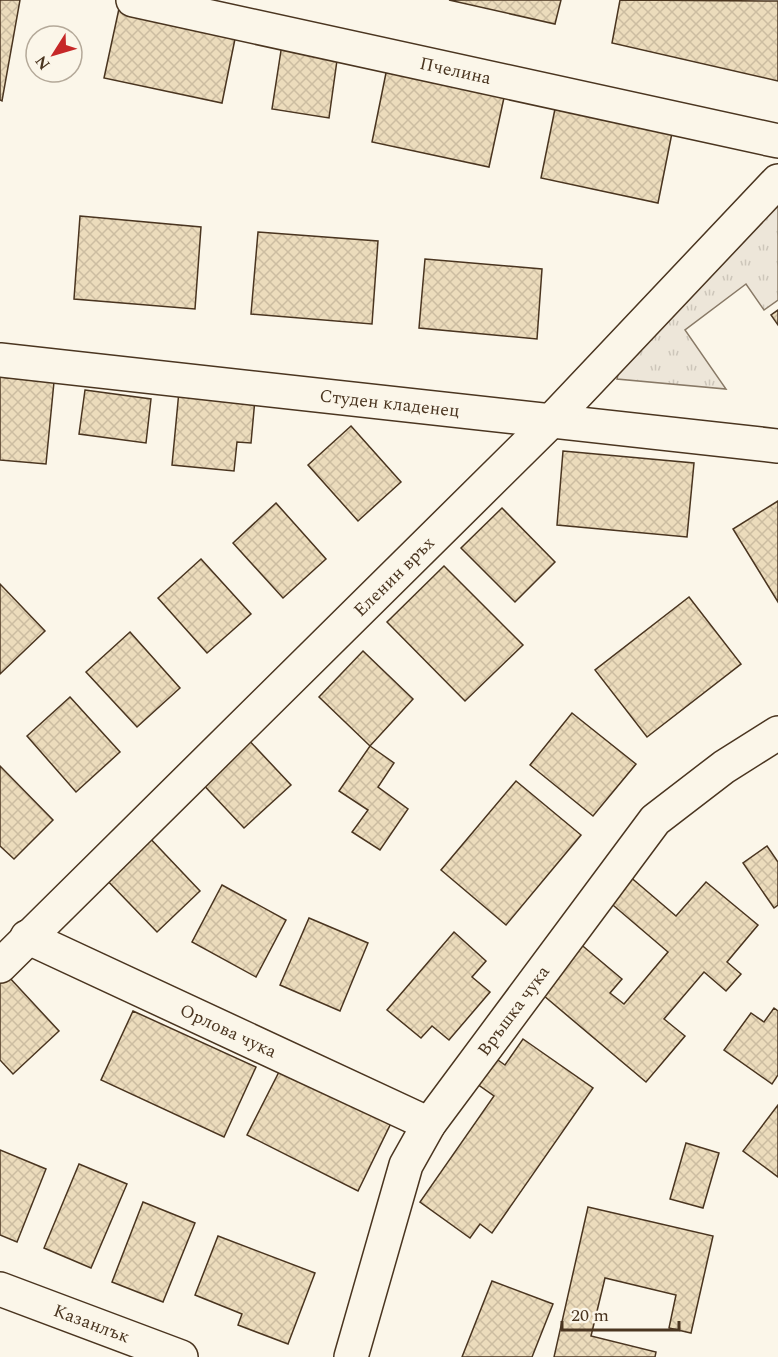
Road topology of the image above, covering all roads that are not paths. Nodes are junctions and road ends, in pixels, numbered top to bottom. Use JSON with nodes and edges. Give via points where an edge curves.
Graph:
{"nodes":[{"id":1,"x":133,"y":0,"type":"edge"},
{"id":2,"x":778,"y":141,"type":"edge"},
{"id":3,"x":778,"y":180,"type":"edge"},
{"id":4,"x":0,"y":360,"type":"edge"},
{"id":5,"x":551,"y":421,"type":"junction"},
{"id":6,"x":778,"y":446,"type":"edge"},
{"id":7,"x":778,"y":733,"type":"edge"},
{"id":8,"x":27,"y":937,"type":"junction"},
{"id":9,"x":0,"y":966,"type":"edge"},
{"id":10,"x":429,"y":1124,"type":"junction"},
{"id":11,"x":0,"y":1289,"type":"edge"},
{"id":12,"x":181,"y":1357,"type":"edge"},
{"id":13,"x":351,"y":1357,"type":"edge"}],
"edges":[{"from":1,"to":2,"type":"street","name":"Пчелина"},
{"from":3,"to":5,"type":"street","name":"Еленин връх"},
{"from":4,"to":5,"type":"street","name":"Студен кладенец"},
{"from":5,"to":6,"type":"street","name":"Студен кладенец"},
{"from":5,"to":8,"type":"street","name":"Еленин връх"},
{"from":7,"to":10,"type":"street","name":"Връшка чука","via":[[724,767],[655,820]]},
{"from":8,"to":9,"type":"street","name":"Еленин връх"},
{"from":8,"to":10,"type":"street","name":"Орлова чука"},
{"from":10,"to":13,"type":"street","name":"Връшка чука","via":[[406,1165]]},
{"from":11,"to":12,"type":"street","name":"Казанлък"}]}
